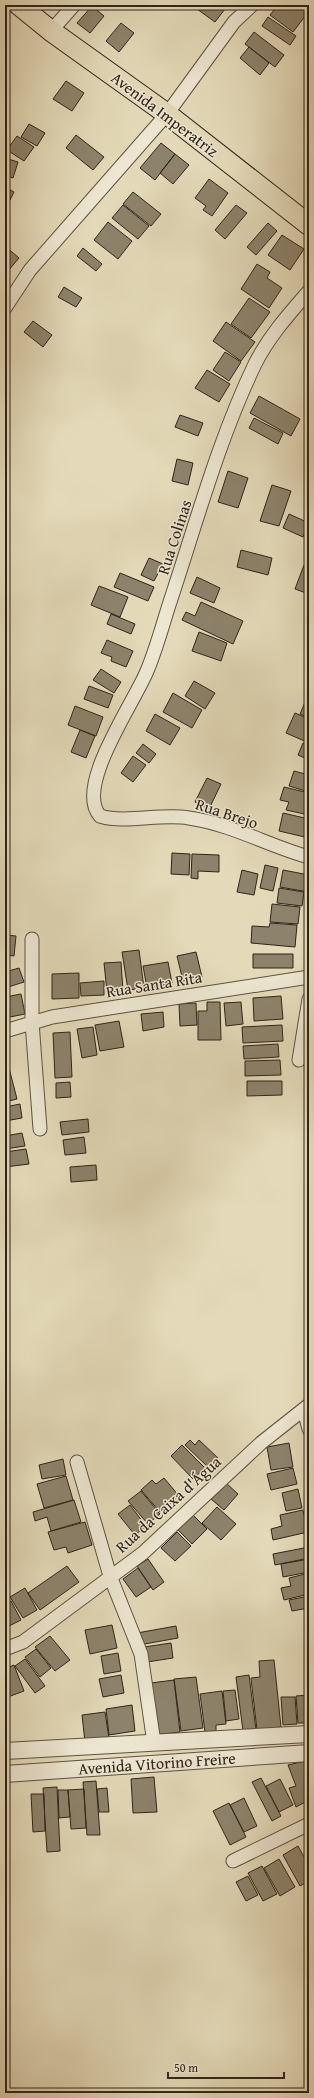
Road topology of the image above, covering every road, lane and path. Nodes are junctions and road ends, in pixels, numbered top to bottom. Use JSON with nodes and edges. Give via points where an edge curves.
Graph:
{"nodes":[{"id":1,"x":19,"y":5,"type":"edge"},
{"id":2,"x":74,"y":5,"type":"edge"},
{"id":3,"x":252,"y":5,"type":"edge"},
{"id":4,"x":52,"y":31,"type":"junction"},
{"id":5,"x":167,"y":114,"type":"junction"},
{"id":6,"x":309,"y":225,"type":"edge"},
{"id":7,"x":309,"y":291,"type":"edge"},
{"id":8,"x":5,"y":308,"type":"edge"},
{"id":9,"x":93,"y":804,"type":"joint"},
{"id":10,"x":309,"y":857,"type":"edge"},
{"id":11,"x":32,"y":939,"type":"dead end"},
{"id":12,"x":309,"y":977,"type":"edge"},
{"id":13,"x":309,"y":999,"type":"edge"},
{"id":14,"x":32,"y":1022,"type":"junction"},
{"id":15,"x":5,"y":1031,"type":"edge"},
{"id":16,"x":299,"y":1060,"type":"dead end"},
{"id":17,"x":40,"y":1129,"type":"dead end"},
{"id":18,"x":306,"y":1407,"type":"edge"},
{"id":19,"x":309,"y":1430,"type":"edge"},
{"id":20,"x":78,"y":1462,"type":"dead end"},
{"id":21,"x":110,"y":1576,"type":"junction"},
{"id":22,"x":5,"y":1649,"type":"edge"},
{"id":23,"x":309,"y":1734,"type":"edge"},
{"id":24,"x":154,"y":1743,"type":"junction"},
{"id":25,"x":5,"y":1751,"type":"edge"},
{"id":26,"x":309,"y":1753,"type":"edge"},
{"id":27,"x":5,"y":1774,"type":"edge"},
{"id":28,"x":309,"y":1824,"type":"edge"},
{"id":29,"x":233,"y":1861,"type":"dead end"}],
"edges":[{"from":1,"to":4,"type":"main road","name":"Avenida Imperatriz"},
{"from":2,"to":4,"type":"street"},
{"from":3,"to":5,"type":"street","via":[[234,22]]},
{"from":4,"to":5,"type":"main road","name":"Avenida Imperatriz"},
{"from":5,"to":6,"type":"main road","name":"Avenida Imperatriz"},
{"from":5,"to":8,"type":"street","via":[[30,270]]},
{"from":7,"to":9,"type":"street","name":"Rua Colinas","via":[[278,326],[256,363],[226,431],[147,671],[99,766],[95,778]]},
{"from":9,"to":10,"type":"street","name":"Rua Brejo","via":[[100,816],[107,818],[166,815],[203,820]]},
{"from":11,"to":14,"type":"street"},
{"from":12,"to":14,"type":"street","name":"Rua Santa Rita"},
{"from":13,"to":16,"type":"street"},
{"from":14,"to":15,"type":"street","name":"Rua Santa Rita"},
{"from":14,"to":17,"type":"street"},
{"from":18,"to":19,"type":"street"},
{"from":18,"to":21,"type":"street","name":"Rua da Caixa d'Água","via":[[261,1443],[143,1553]]},
{"from":20,"to":21,"type":"street"},
{"from":21,"to":22,"type":"street","name":"Rua da Caixa d'Água","via":[[23,1642]]},
{"from":21,"to":24,"type":"street","via":[[141,1654]]},
{"from":23,"to":24,"type":"street","name":"Avenida Vitorino Freire"},
{"from":24,"to":25,"type":"street","name":"Avenida Vitorino Freire"},
{"from":26,"to":27,"type":"street","name":"Avenida Vitorino Freire"},
{"from":28,"to":29,"type":"street"}]}
